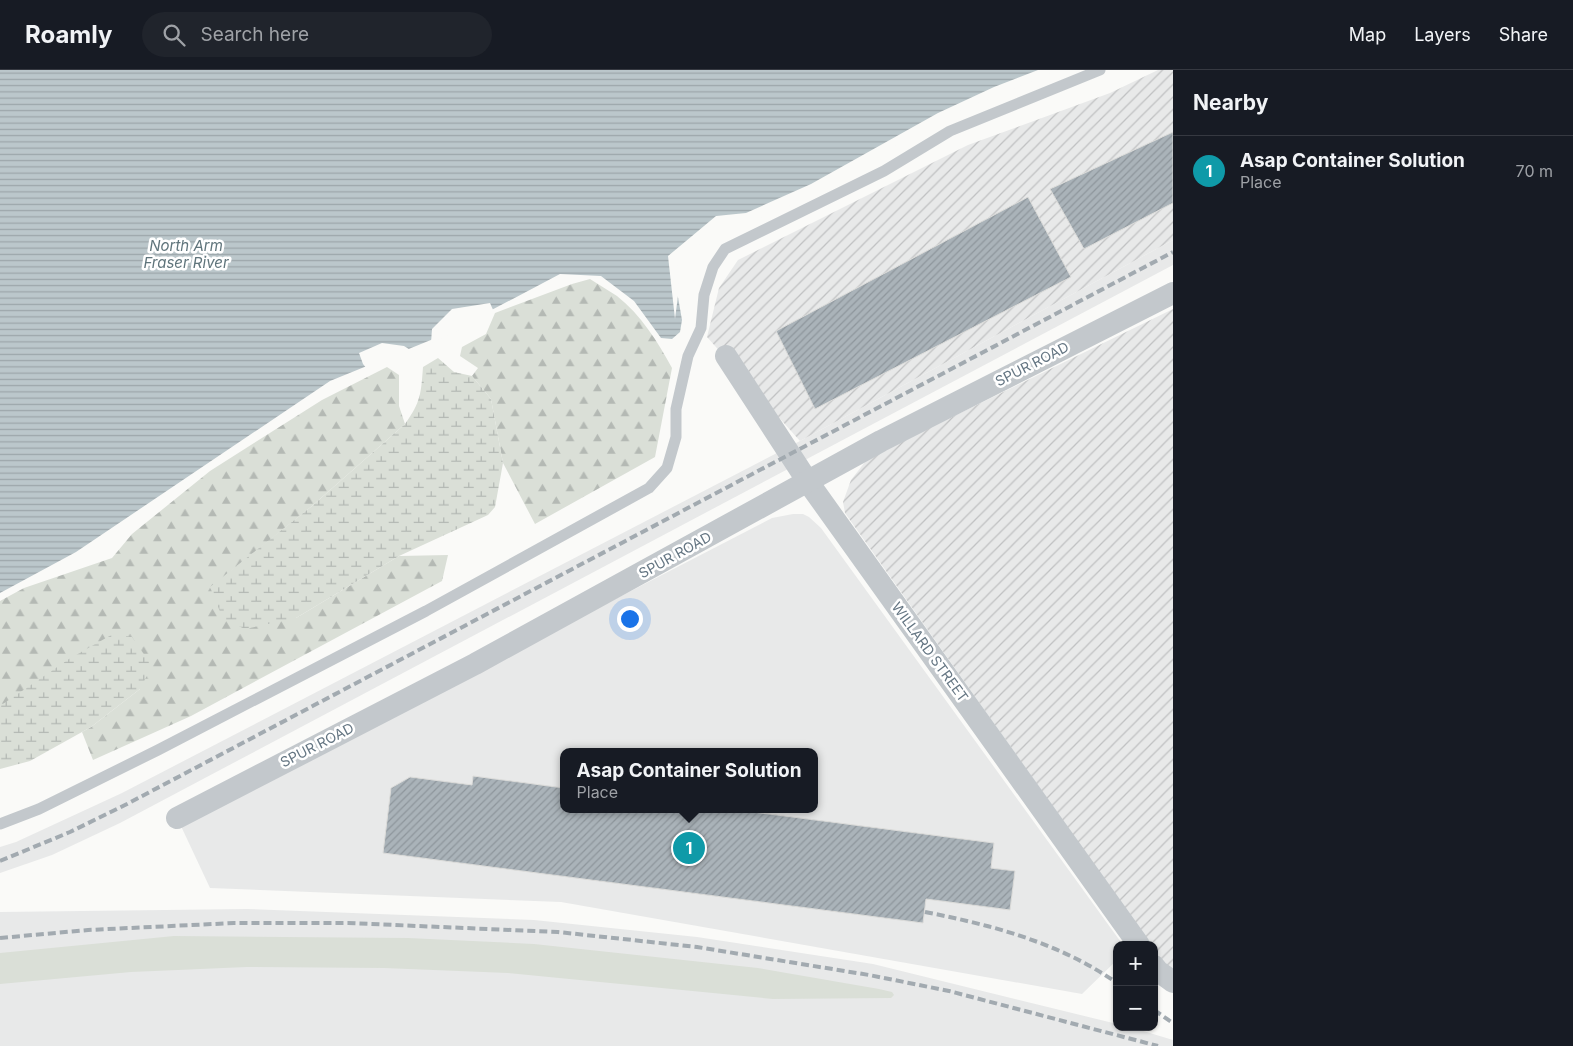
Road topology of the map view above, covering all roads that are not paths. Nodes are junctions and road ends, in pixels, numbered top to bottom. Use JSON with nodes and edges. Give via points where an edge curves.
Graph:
{"nodes":[{"id":1,"x":1100,"y":70,"type":"edge"},
{"id":2,"x":1173,"y":293,"type":"edge"},
{"id":3,"x":726,"y":356,"type":"dead end"},
{"id":4,"x":808,"y":482,"type":"junction"},
{"id":5,"x":177,"y":818,"type":"dead end"},
{"id":6,"x":0,"y":824,"type":"edge"},
{"id":7,"x":1136,"y":941,"type":"edge"},
{"id":8,"x":1158,"y":971,"type":"edge"},
{"id":9,"x":1173,"y":982,"type":"edge"}],
"edges":[{"from":1,"to":6,"type":"lane","via":[[950,131],[884,171],[725,249],[713,267],[704,295],[701,328],[688,356],[676,409],[676,437],[667,468],[649,488],[426,611],[158,750],[39,809]]},
{"from":2,"to":4,"type":"street","name":"SPUR ROAD","via":[[881,441]]},
{"from":3,"to":4,"type":"street","name":"WILLARD STREET"},
{"from":4,"to":5,"type":"street","name":"SPUR ROAD","via":[[475,664]]},
{"from":4,"to":7,"type":"street","name":"WILLARD STREET"},
{"from":8,"to":9,"type":"street"}]}
